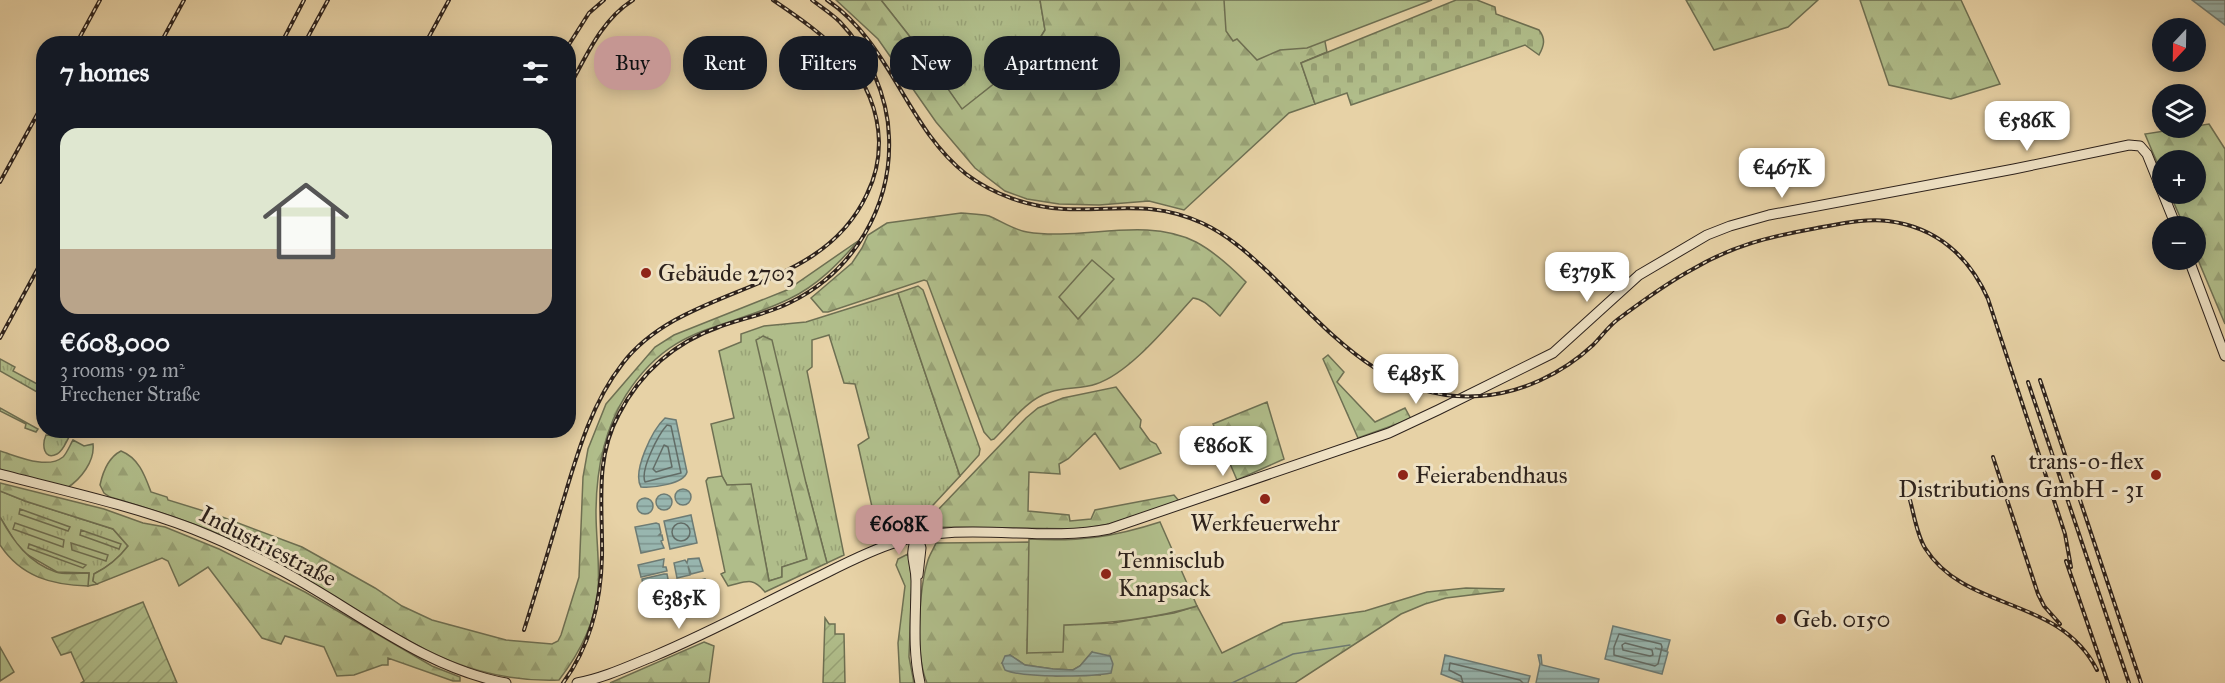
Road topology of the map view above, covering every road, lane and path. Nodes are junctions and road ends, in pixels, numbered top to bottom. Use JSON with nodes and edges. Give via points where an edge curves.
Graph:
{"nodes":[{"id":1,"x":2172,"y":216,"type":"edge"},
{"id":2,"x":2193,"y":270,"type":"edge"},
{"id":3,"x":2225,"y":356,"type":"edge"},
{"id":4,"x":0,"y":474,"type":"edge"},
{"id":5,"x":917,"y":536,"type":"junction"},
{"id":6,"x":506,"y":683,"type":"edge"},
{"id":7,"x":577,"y":683,"type":"edge"},
{"id":8,"x":920,"y":683,"type":"edge"}],
"edges":[{"from":1,"to":5,"type":"main road","via":[[2147,154],[2128,144],[1769,215],[1730,225],[1639,275],[1553,353],[1389,433],[1109,529],[1076,533],[966,531]]},
{"from":2,"to":3,"type":"main road"},
{"from":4,"to":6,"type":"main road","name":"Industriestraße","via":[[132,508],[222,541],[298,579],[435,660]]},
{"from":5,"to":7,"type":"main road","via":[[861,556],[676,647]]},
{"from":5,"to":8,"type":"main road","via":[[912,549],[916,578],[914,655]]}]}
